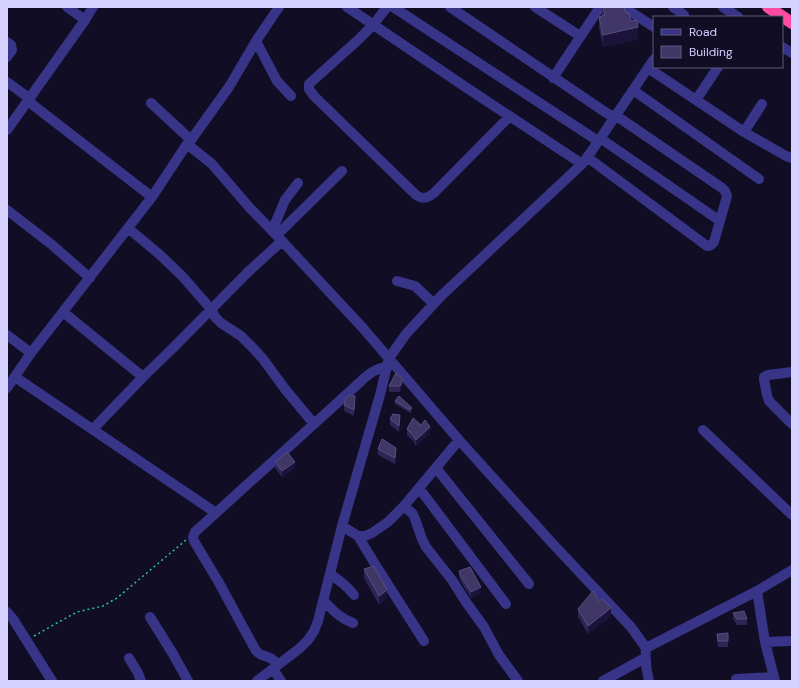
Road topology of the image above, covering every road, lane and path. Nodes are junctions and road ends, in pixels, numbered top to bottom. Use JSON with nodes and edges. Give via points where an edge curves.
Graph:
{"nodes":[{"id":1,"x":67,"y":7,"type":"edge"},
{"id":2,"x":93,"y":7,"type":"edge"},
{"id":3,"x":279,"y":7,"type":"edge"},
{"id":4,"x":347,"y":7,"type":"edge"},
{"id":5,"x":387,"y":7,"type":"edge"},
{"id":6,"x":393,"y":7,"type":"edge"},
{"id":7,"x":450,"y":7,"type":"edge"},
{"id":8,"x":535,"y":7,"type":"edge"},
{"id":9,"x":600,"y":7,"type":"edge"},
{"id":10,"x":623,"y":7,"type":"edge"},
{"id":11,"x":673,"y":7,"type":"edge"},
{"id":12,"x":723,"y":7,"type":"edge"},
{"id":13,"x":768,"y":7,"type":"edge"},
{"id":14,"x":685,"y":13,"type":"edge"},
{"id":15,"x":736,"y":16,"type":"edge"},
{"id":16,"x":782,"y":16,"type":"edge"},
{"id":17,"x":783,"y":17,"type":"edge"},
{"id":18,"x":85,"y":20,"type":"junction"},
{"id":19,"x":792,"y":23,"type":"edge"},
{"id":20,"x":373,"y":25,"type":"junction"},
{"id":21,"x":653,"y":26,"type":"edge"},
{"id":22,"x":580,"y":36,"type":"junction"},
{"id":23,"x":7,"y":42,"type":"edge"},
{"id":24,"x":256,"y":42,"type":"junction"},
{"id":25,"x":783,"y":48,"type":"edge"},
{"id":26,"x":792,"y":53,"type":"edge"},
{"id":27,"x":7,"y":57,"type":"edge"},
{"id":28,"x":653,"y":60,"type":"edge"},
{"id":29,"x":648,"y":68,"type":"junction"},
{"id":30,"x":717,"y":68,"type":"edge"},
{"id":31,"x":553,"y":78,"type":"junction"},
{"id":32,"x":7,"y":82,"type":"edge"},
{"id":33,"x":633,"y":90,"type":"junction"},
{"id":34,"x":291,"y":96,"type":"dead end"},
{"id":35,"x":29,"y":100,"type":"junction"},
{"id":36,"x":696,"y":100,"type":"junction"},
{"id":37,"x":152,"y":103,"type":"dead end"},
{"id":38,"x":762,"y":104,"type":"dead end"},
{"id":39,"x":510,"y":116,"type":"junction"},
{"id":40,"x":615,"y":117,"type":"junction"},
{"id":41,"x":7,"y":130,"type":"edge"},
{"id":42,"x":744,"y":132,"type":"junction"},
{"id":43,"x":599,"y":140,"type":"junction"},
{"id":44,"x":189,"y":142,"type":"junction"},
{"id":45,"x":792,"y":158,"type":"edge"},
{"id":46,"x":584,"y":160,"type":"junction"},
{"id":47,"x":342,"y":171,"type":"dead end"},
{"id":48,"x":759,"y":179,"type":"dead end"},
{"id":49,"x":298,"y":183,"type":"dead end"},
{"id":50,"x":152,"y":197,"type":"junction"},
{"id":51,"x":7,"y":210,"type":"edge"},
{"id":52,"x":720,"y":221,"type":"junction"},
{"id":53,"x":128,"y":228,"type":"junction"},
{"id":54,"x":277,"y":236,"type":"junction"},
{"id":55,"x":90,"y":278,"type":"junction"},
{"id":56,"x":397,"y":281,"type":"dead end"},
{"id":57,"x":434,"y":304,"type":"junction"},
{"id":58,"x":211,"y":309,"type":"junction"},
{"id":59,"x":63,"y":312,"type":"junction"},
{"id":60,"x":7,"y":335,"type":"edge"},
{"id":61,"x":31,"y":353,"type":"junction"},
{"id":62,"x":388,"y":362,"type":"junction"},
{"id":63,"x":792,"y":372,"type":"edge"},
{"id":64,"x":16,"y":377,"type":"junction"},
{"id":65,"x":143,"y":377,"type":"junction"},
{"id":66,"x":7,"y":388,"type":"edge"},
{"id":67,"x":314,"y":424,"type":"junction"},
{"id":68,"x":792,"y":424,"type":"edge"},
{"id":69,"x":93,"y":429,"type":"junction"},
{"id":70,"x":703,"y":430,"type":"dead end"},
{"id":71,"x":459,"y":440,"type":"junction"},
{"id":72,"x":436,"y":468,"type":"junction"},
{"id":73,"x":419,"y":488,"type":"junction"},
{"id":74,"x":404,"y":506,"type":"junction"},
{"id":75,"x":216,"y":513,"type":"junction"},
{"id":76,"x":792,"y":515,"type":"edge"},
{"id":77,"x":342,"y":526,"type":"junction"},
{"id":78,"x":195,"y":532,"type":"junction"},
{"id":79,"x":358,"y":536,"type":"junction"},
{"id":80,"x":792,"y":570,"type":"edge"},
{"id":81,"x":330,"y":574,"type":"junction"},
{"id":82,"x":529,"y":584,"type":"dead end"},
{"id":83,"x":757,"y":591,"type":"junction"},
{"id":84,"x":354,"y":595,"type":"dead end"},
{"id":85,"x":323,"y":600,"type":"junction"},
{"id":86,"x":506,"y":604,"type":"dead end"},
{"id":87,"x":7,"y":612,"type":"edge"},
{"id":88,"x":150,"y":617,"type":"dead end"},
{"id":89,"x":353,"y":623,"type":"dead end"},
{"id":90,"x":27,"y":640,"type":"junction"},
{"id":91,"x":424,"y":641,"type":"dead end"},
{"id":92,"x":792,"y":641,"type":"edge"},
{"id":93,"x":765,"y":642,"type":"junction"},
{"id":94,"x":646,"y":653,"type":"junction"},
{"id":95,"x":129,"y":658,"type":"dead end"},
{"id":96,"x":276,"y":667,"type":"junction"},
{"id":97,"x":736,"y":679,"type":"dead end"},
{"id":98,"x":774,"y":679,"type":"edge"},
{"id":99,"x":52,"y":681,"type":"edge"},
{"id":100,"x":141,"y":681,"type":"edge"},
{"id":101,"x":188,"y":681,"type":"edge"},
{"id":102,"x":257,"y":681,"type":"edge"},
{"id":103,"x":281,"y":681,"type":"edge"},
{"id":104,"x":518,"y":681,"type":"edge"},
{"id":105,"x":603,"y":681,"type":"edge"},
{"id":106,"x":649,"y":681,"type":"edge"}],
"edges":[{"from":1,"to":18,"type":"street"},
{"from":2,"to":18,"type":"street"},
{"from":3,"to":24,"type":"street"},
{"from":4,"to":20,"type":"street"},
{"from":5,"to":20,"type":"street"},
{"from":6,"to":43,"type":"street"},
{"from":7,"to":31,"type":"street"},
{"from":8,"to":22,"type":"street"},
{"from":9,"to":22,"type":"street"},
{"from":10,"to":21,"type":"street"},
{"from":11,"to":14,"type":"street"},
{"from":12,"to":15,"type":"street"},
{"from":13,"to":16,"type":"highway"},
{"from":17,"to":19,"type":"highway"},
{"from":18,"to":35,"type":"street"},
{"from":20,"to":39,"type":"street"},
{"from":20,"to":39,"type":"street","via":[[309,84],[309,89],[420,198],[434,193]]},
{"from":22,"to":31,"type":"street"},
{"from":23,"to":27,"type":"street","via":[[12,50]]},
{"from":24,"to":34,"type":"street","via":[[277,81]]},
{"from":24,"to":44,"type":"street","via":[[229,87]]},
{"from":25,"to":26,"type":"street"},
{"from":28,"to":29,"type":"street"},
{"from":29,"to":33,"type":"street"},
{"from":29,"to":36,"type":"street"},
{"from":30,"to":36,"type":"street"},
{"from":31,"to":40,"type":"street"},
{"from":32,"to":35,"type":"street"},
{"from":33,"to":40,"type":"street"},
{"from":33,"to":48,"type":"street"},
{"from":35,"to":41,"type":"street"},
{"from":35,"to":50,"type":"street"},
{"from":36,"to":42,"type":"street"},
{"from":37,"to":44,"type":"street"},
{"from":38,"to":42,"type":"street"},
{"from":39,"to":46,"type":"street"},
{"from":40,"to":43,"type":"street"},
{"from":40,"to":52,"type":"street","via":[[722,188],[727,196]]},
{"from":42,"to":45,"type":"street"},
{"from":43,"to":46,"type":"street"},
{"from":43,"to":52,"type":"street"},
{"from":44,"to":50,"type":"street"},
{"from":44,"to":54,"type":"street"},
{"from":46,"to":52,"type":"street","via":[[707,246],[714,242]]},
{"from":46,"to":57,"type":"street"},
{"from":47,"to":54,"type":"street"},
{"from":49,"to":54,"type":"street","via":[[285,200]]},
{"from":50,"to":53,"type":"street"},
{"from":51,"to":55,"type":"street"},
{"from":53,"to":55,"type":"street"},
{"from":53,"to":58,"type":"street","via":[[182,276]]},
{"from":54,"to":58,"type":"street","via":[[252,268]]},
{"from":54,"to":62,"type":"street","via":[[362,328]]},
{"from":55,"to":59,"type":"street"},
{"from":56,"to":57,"type":"street","via":[[415,286]]},
{"from":57,"to":62,"type":"street","via":[[406,334]]},
{"from":58,"to":65,"type":"street"},
{"from":58,"to":67,"type":"street","via":[[221,323],[241,336],[263,359]]},
{"from":59,"to":61,"type":"street"},
{"from":59,"to":65,"type":"street"},
{"from":60,"to":61,"type":"street"},
{"from":61,"to":64,"type":"street"},
{"from":62,"to":67,"type":"street","via":[[370,374]]},
{"from":62,"to":71,"type":"street"},
{"from":62,"to":77,"type":"street"},
{"from":63,"to":68,"type":"street","via":[[768,375],[764,379],[769,401]]},
{"from":64,"to":66,"type":"street"},
{"from":64,"to":69,"type":"street"},
{"from":65,"to":69,"type":"street"},
{"from":67,"to":75,"type":"street"},
{"from":69,"to":75,"type":"street"},
{"from":70,"to":76,"type":"street"},
{"from":71,"to":72,"type":"street"},
{"from":71,"to":94,"type":"street","via":[[631,627],[640,638]]},
{"from":72,"to":73,"type":"street"},
{"from":72,"to":82,"type":"street"},
{"from":73,"to":74,"type":"street"},
{"from":73,"to":86,"type":"street"},
{"from":74,"to":79,"type":"street","via":[[378,529],[365,536]]},
{"from":74,"to":104,"type":"street","via":[[413,514],[426,547],[452,580]]},
{"from":75,"to":78,"type":"street"},
{"from":77,"to":79,"type":"street"},
{"from":77,"to":81,"type":"street"},
{"from":78,"to":90,"type":"path","via":[[117,598],[103,606],[77,612]]},
{"from":78,"to":96,"type":"street","via":[[194,541],[255,649],[258,654],[273,660]]},
{"from":79,"to":91,"type":"street"},
{"from":80,"to":83,"type":"street"},
{"from":81,"to":84,"type":"street"},
{"from":81,"to":85,"type":"street"},
{"from":83,"to":93,"type":"street"},
{"from":83,"to":94,"type":"street"},
{"from":85,"to":89,"type":"street","via":[[336,614]]},
{"from":85,"to":96,"type":"street","via":[[318,621],[308,640]]},
{"from":87,"to":90,"type":"street"},
{"from":88,"to":101,"type":"street"},
{"from":90,"to":99,"type":"street"},
{"from":92,"to":93,"type":"street"},
{"from":93,"to":98,"type":"street"},
{"from":94,"to":105,"type":"street"},
{"from":94,"to":106,"type":"street"},
{"from":95,"to":100,"type":"street"},
{"from":96,"to":102,"type":"street"},
{"from":96,"to":103,"type":"street"},
{"from":97,"to":98,"type":"street"}]}
